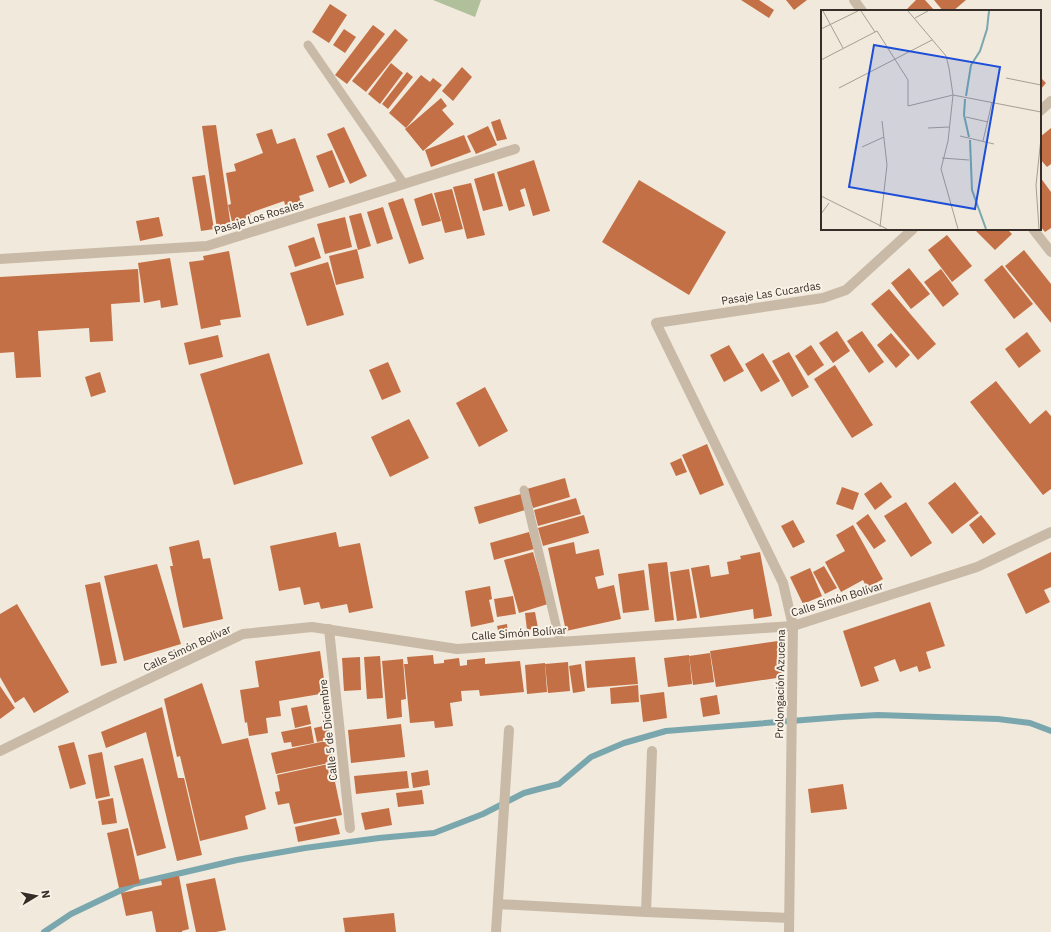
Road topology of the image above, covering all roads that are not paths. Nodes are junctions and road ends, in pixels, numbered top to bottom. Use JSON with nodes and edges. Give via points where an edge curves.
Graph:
{"nodes":[{"id":1,"x":854,"y":0,"type":"edge"},
{"id":2,"x":861,"y":10,"type":"edge"},
{"id":3,"x":308,"y":45,"type":"dead end"},
{"id":4,"x":1051,"y":100,"type":"edge"},
{"id":5,"x":1041,"y":110,"type":"edge"},
{"id":6,"x":516,"y":149,"type":"dead end"},
{"id":7,"x":404,"y":184,"type":"junction"},
{"id":8,"x":912,"y":230,"type":"edge"},
{"id":9,"x":1034,"y":230,"type":"edge"},
{"id":10,"x":1051,"y":252,"type":"edge"},
{"id":11,"x":0,"y":259,"type":"edge"},
{"id":12,"x":656,"y":323,"type":"joint"},
{"id":13,"x":524,"y":490,"type":"dead end"},
{"id":14,"x":1051,"y":532,"type":"edge"},
{"id":15,"x":794,"y":626,"type":"junction"},
{"id":16,"x":329,"y":629,"type":"junction"},
{"id":17,"x":560,"y":642,"type":"junction"},
{"id":18,"x":508,"y":730,"type":"dead end"},
{"id":19,"x":0,"y":751,"type":"edge"},
{"id":20,"x":652,"y":751,"type":"dead end"},
{"id":21,"x":350,"y":828,"type":"dead end"},
{"id":22,"x":498,"y":904,"type":"junction"},
{"id":23,"x":646,"y":912,"type":"junction"},
{"id":24,"x":789,"y":918,"type":"junction"},
{"id":25,"x":496,"y":932,"type":"edge"},
{"id":26,"x":788,"y":932,"type":"edge"}],
"edges":[{"from":1,"to":2,"type":"street"},
{"from":3,"to":7,"type":"lane"},
{"from":4,"to":5,"type":"street"},
{"from":6,"to":7,"type":"street","name":"Pasaje Los Rosales"},
{"from":7,"to":11,"type":"street","name":"Pasaje Los Rosales","via":[[207,246]]},
{"from":8,"to":12,"type":"street","name":"Pasaje Las Cucardas","via":[[846,290],[823,298]]},
{"from":9,"to":10,"type":"street"},
{"from":12,"to":15,"type":"street","name":"Prolongación Azucena","via":[[783,583]]},
{"from":13,"to":17,"type":"lane"},
{"from":14,"to":15,"type":"street","name":"Calle Simón Bolívar","via":[[978,567]]},
{"from":15,"to":17,"type":"street","name":"Calle Simón Bolívar"},
{"from":15,"to":24,"type":"street","name":"Prolongación Azucena"},
{"from":16,"to":17,"type":"street","name":"Calle Simón Bolívar","via":[[458,649]]},
{"from":16,"to":19,"type":"street","name":"Calle Simón Bolívar","via":[[312,627],[243,634]]},
{"from":16,"to":21,"type":"street","name":"Calle 5 de Diciembre"},
{"from":18,"to":22,"type":"street"},
{"from":20,"to":23,"type":"street"},
{"from":22,"to":23,"type":"street"},
{"from":22,"to":25,"type":"street"},
{"from":23,"to":24,"type":"street"},
{"from":24,"to":26,"type":"street","name":"Prolongación Azucena"}]}
